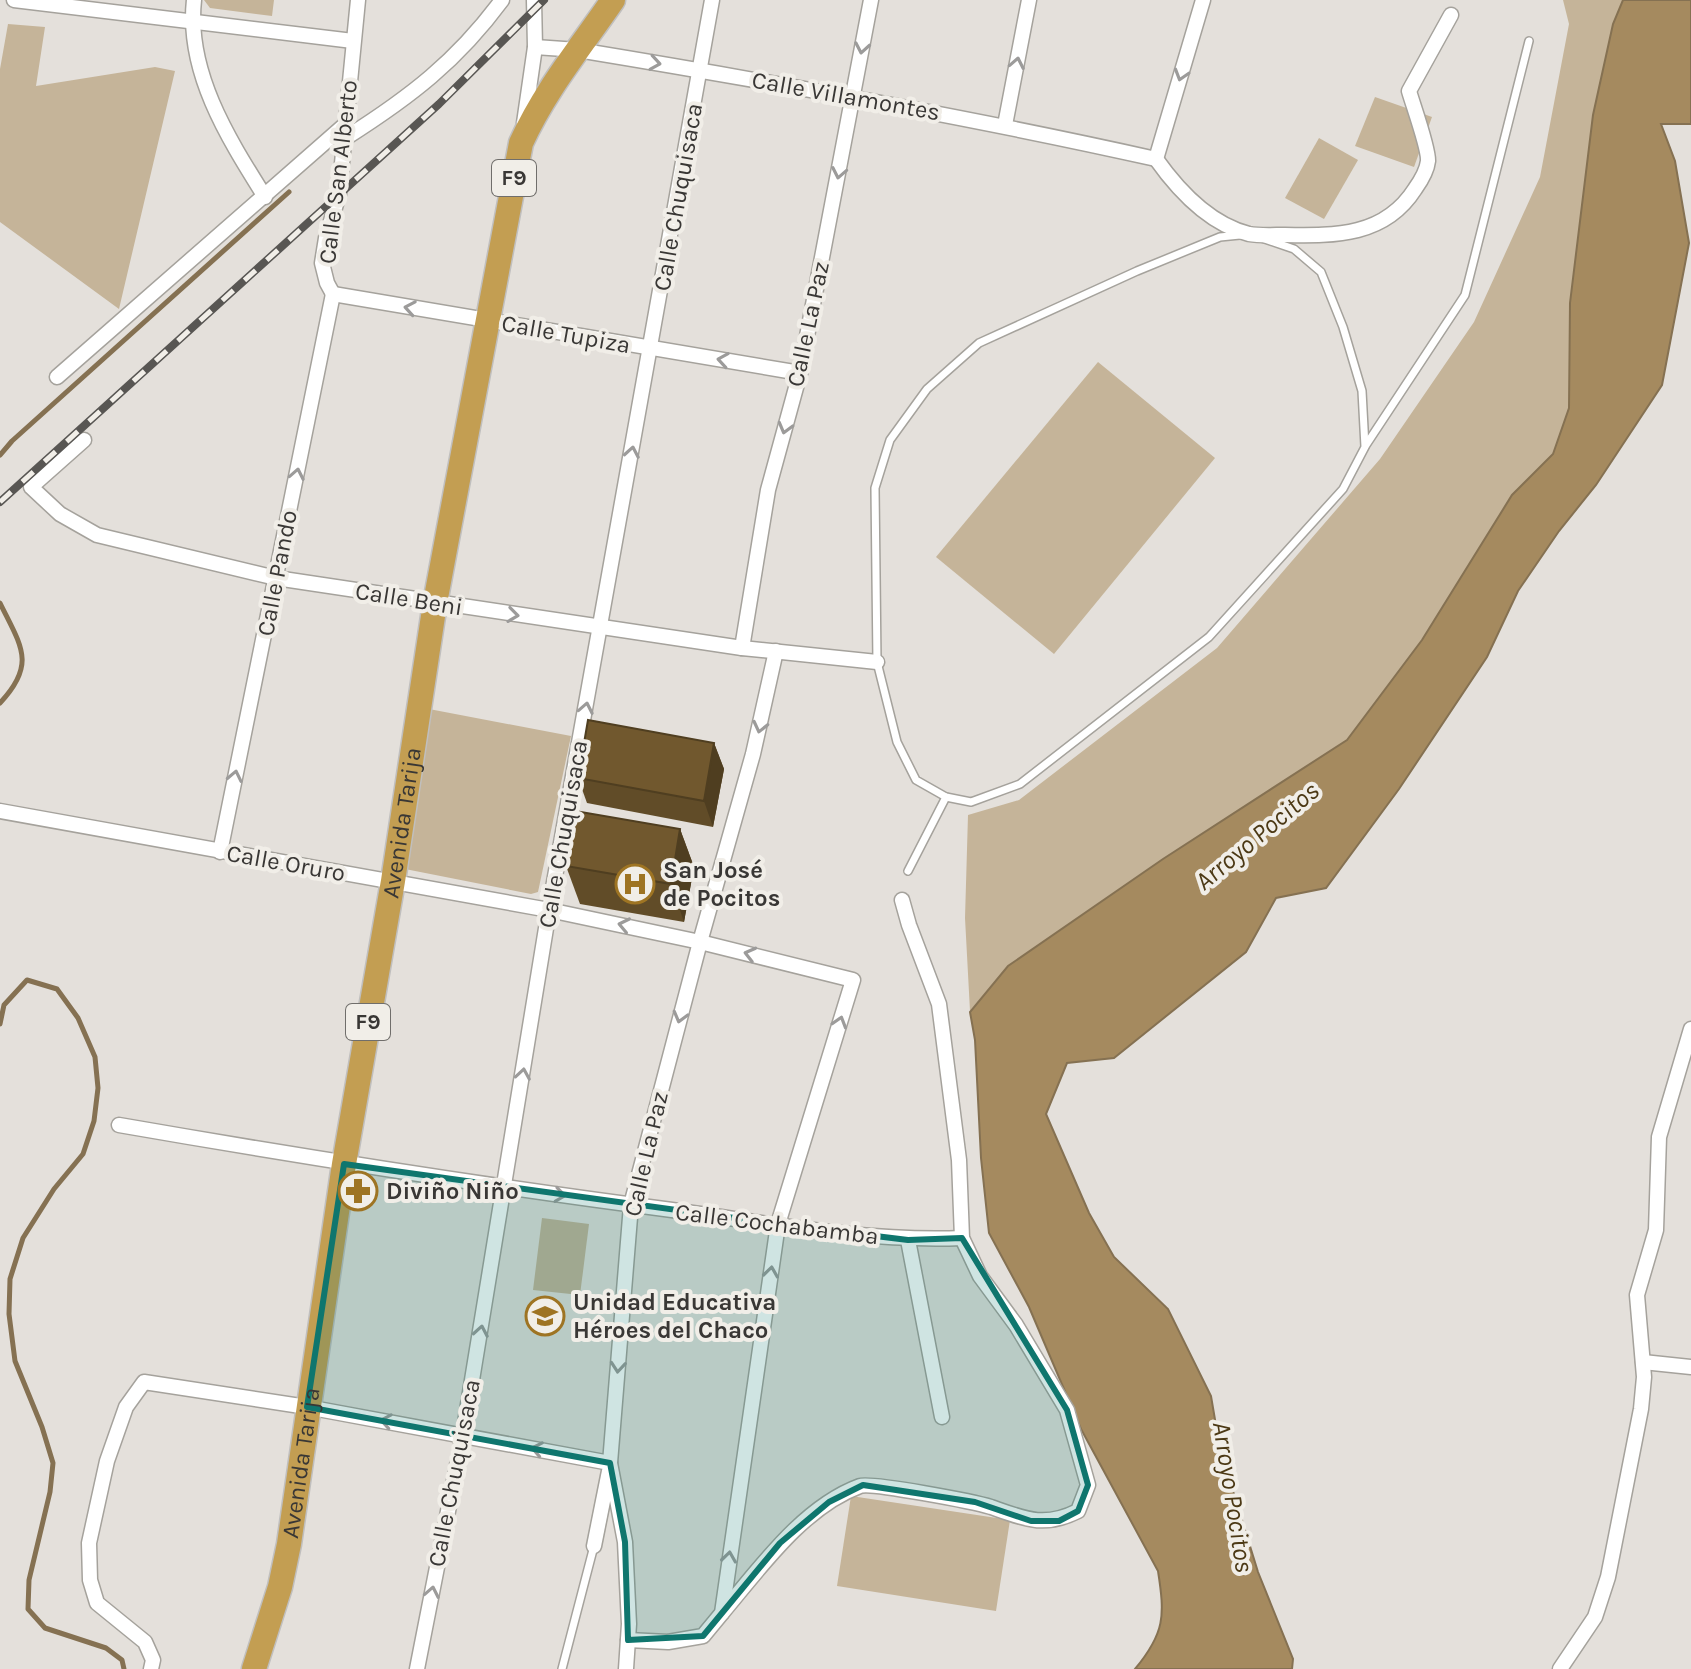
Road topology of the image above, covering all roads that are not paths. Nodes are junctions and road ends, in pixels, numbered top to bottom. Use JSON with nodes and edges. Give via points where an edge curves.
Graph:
{"nodes":[{"id":1,"x":20,"y":0,"type":"edge"},
{"id":2,"x":194,"y":0,"type":"edge"},
{"id":3,"x":358,"y":0,"type":"edge"},
{"id":4,"x":502,"y":0,"type":"edge"},
{"id":5,"x":534,"y":0,"type":"edge"},
{"id":6,"x":613,"y":0,"type":"edge"},
{"id":7,"x":712,"y":0,"type":"edge"},
{"id":8,"x":871,"y":0,"type":"edge"},
{"id":9,"x":1029,"y":0,"type":"edge"},
{"id":10,"x":1203,"y":0,"type":"edge"},
{"id":11,"x":1451,"y":15,"type":"dead end"},
{"id":12,"x":192,"y":22,"type":"junction"},
{"id":13,"x":353,"y":41,"type":"junction"},
{"id":14,"x":1529,"y":41,"type":"dead end"},
{"id":15,"x":535,"y":47,"type":"junction"},
{"id":16,"x":578,"y":50,"type":"junction"},
{"id":17,"x":700,"y":70,"type":"junction"},
{"id":18,"x":853,"y":97,"type":"junction"},
{"id":19,"x":1005,"y":125,"type":"junction"},
{"id":20,"x":347,"y":130,"type":"junction"},
{"id":21,"x":521,"y":143,"type":"junction"},
{"id":22,"x":1156,"y":159,"type":"junction"},
{"id":23,"x":265,"y":197,"type":"junction"},
{"id":24,"x":1250,"y":234,"type":"junction"},
{"id":25,"x":333,"y":294,"type":"junction"},
{"id":26,"x":487,"y":321,"type":"junction"},
{"id":27,"x":651,"y":348,"type":"junction"},
{"id":28,"x":800,"y":373,"type":"junction"},
{"id":29,"x":57,"y":377,"type":"dead end"},
{"id":30,"x":84,"y":440,"type":"dead end"},
{"id":31,"x":1365,"y":447,"type":"junction"},
{"id":32,"x":276,"y":578,"type":"junction"},
{"id":33,"x":435,"y":603,"type":"junction"},
{"id":34,"x":601,"y":627,"type":"junction"},
{"id":35,"x":742,"y":648,"type":"junction"},
{"id":36,"x":776,"y":651,"type":"junction"},
{"id":37,"x":877,"y":662,"type":"junction"},
{"id":38,"x":946,"y":797,"type":"junction"},
{"id":39,"x":0,"y":811,"type":"edge"},
{"id":40,"x":220,"y":852,"type":"junction"},
{"id":41,"x":908,"y":871,"type":"dead end"},
{"id":42,"x":393,"y":881,"type":"junction"},
{"id":43,"x":902,"y":900,"type":"dead end"},
{"id":44,"x":549,"y":910,"type":"junction"},
{"id":45,"x":700,"y":942,"type":"junction"},
{"id":46,"x":1691,"y":1029,"type":"edge"},
{"id":47,"x":119,"y":1125,"type":"dead end"},
{"id":48,"x":344,"y":1164,"type":"junction"},
{"id":49,"x":506,"y":1188,"type":"junction"},
{"id":50,"x":631,"y":1205,"type":"junction"},
{"id":51,"x":778,"y":1224,"type":"junction"},
{"id":52,"x":962,"y":1238,"type":"junction"},
{"id":53,"x":908,"y":1240,"type":"junction"},
{"id":54,"x":1643,"y":1362,"type":"junction"},
{"id":55,"x":1691,"y":1367,"type":"edge"},
{"id":56,"x":307,"y":1407,"type":"junction"},
{"id":57,"x":942,"y":1417,"type":"dead end"},
{"id":58,"x":463,"y":1435,"type":"junction"},
{"id":59,"x":610,"y":1463,"type":"junction"},
{"id":60,"x":594,"y":1546,"type":"joint"},
{"id":61,"x":722,"y":1613,"type":"junction"},
{"id":62,"x":628,"y":1640,"type":"junction"},
{"id":63,"x":151,"y":1669,"type":"edge"},
{"id":64,"x":254,"y":1669,"type":"edge"},
{"id":65,"x":417,"y":1669,"type":"edge"},
{"id":66,"x":562,"y":1669,"type":"edge"},
{"id":67,"x":626,"y":1669,"type":"edge"},
{"id":68,"x":1560,"y":1669,"type":"edge"}],
"edges":[{"from":1,"to":12,"type":"street"},
{"from":2,"to":12,"type":"street"},
{"from":3,"to":13,"type":"street","name":"Calle San Alberto"},
{"from":4,"to":20,"type":"street","via":[[449,63],[394,107]]},
{"from":5,"to":15,"type":"street"},
{"from":6,"to":16,"type":"highway","name":"Avenida Tarija","number":"F9"},
{"from":7,"to":17,"type":"street","name":"Calle Chuquisaca"},
{"from":8,"to":18,"type":"street","name":"Calle La Paz","one_way":true},
{"from":19,"to":9,"type":"street","one_way":true},
{"from":10,"to":22,"type":"street","one_way":true},
{"from":11,"to":24,"type":"street","via":[[1409,91],[1428,160],[1406,203],[1384,222],[1336,236]]},
{"from":12,"to":13,"type":"street"},
{"from":12,"to":23,"type":"street","via":[[201,71],[221,124]]},
{"from":13,"to":20,"type":"street","name":"Calle San Alberto"},
{"from":14,"to":31,"type":"lane","via":[[1465,295]]},
{"from":15,"to":16,"type":"street","name":"Calle Villamontes"},
{"from":15,"to":21,"type":"street"},
{"from":16,"to":17,"type":"street","name":"Calle Villamontes","one_way":true},
{"from":16,"to":21,"type":"highway","name":"Avenida Tarija","number":"F9","via":[[543,98]]},
{"from":17,"to":18,"type":"street","name":"Calle Villamontes"},
{"from":17,"to":27,"type":"street","name":"Calle Chuquisaca"},
{"from":18,"to":19,"type":"street","name":"Calle Villamontes"},
{"from":18,"to":28,"type":"street","name":"Calle La Paz","one_way":true},
{"from":19,"to":22,"type":"street","name":"Calle Villamontes"},
{"from":20,"to":23,"type":"street"},
{"from":20,"to":25,"type":"street","name":"Calle San Alberto","via":[[322,263]]},
{"from":21,"to":26,"type":"highway","name":"Avenida Tarija","number":"F9"},
{"from":22,"to":24,"type":"street","via":[[1194,203]]},
{"from":23,"to":29,"type":"street"},
{"from":24,"to":31,"type":"lane","via":[[1294,249],[1321,272],[1362,391]]},
{"from":24,"to":37,"type":"lane","via":[[1220,237],[979,343],[927,389],[890,440],[875,488]]},
{"from":26,"to":25,"type":"street","name":"Calle Tupiza","one_way":true},
{"from":32,"to":25,"type":"street","name":"Calle Pando","one_way":true},
{"from":26,"to":27,"type":"street","name":"Calle Tupiza"},
{"from":26,"to":33,"type":"highway","name":"Avenida Tarija","number":"F9"},
{"from":28,"to":27,"type":"street","name":"Calle Tupiza","one_way":true},
{"from":34,"to":27,"type":"street","name":"Calle Chuquisaca","one_way":true},
{"from":28,"to":35,"type":"street","name":"Calle La Paz","one_way":true,"via":[[768,490]]},
{"from":30,"to":32,"type":"street","name":"Calle Beni","via":[[31,487],[60,514],[97,535]]},
{"from":31,"to":38,"type":"lane","via":[[1343,489],[1209,637],[1020,784],[971,802]]},
{"from":32,"to":33,"type":"street","name":"Calle Beni"},
{"from":40,"to":32,"type":"street","name":"Calle Pando","one_way":true},
{"from":33,"to":34,"type":"street","name":"Calle Beni","one_way":true},
{"from":33,"to":42,"type":"highway","name":"Avenida Tarija","number":"F9"},
{"from":34,"to":35,"type":"street","name":"Calle Beni"},
{"from":44,"to":34,"type":"street","name":"Calle Chuquisaca","one_way":true},
{"from":35,"to":36,"type":"street","name":"Calle Beni"},
{"from":36,"to":37,"type":"street","name":"Calle Beni"},
{"from":36,"to":45,"type":"street","name":"Calle La Paz","one_way":true},
{"from":37,"to":38,"type":"lane","via":[[897,742],[909,767],[916,780]]},
{"from":38,"to":41,"type":"lane"},
{"from":39,"to":40,"type":"street","name":"Calle Oruro"},
{"from":40,"to":42,"type":"street","name":"Calle Oruro"},
{"from":42,"to":44,"type":"street","name":"Calle Oruro"},
{"from":42,"to":48,"type":"highway","name":"Avenida Tarija","number":"F9"},
{"from":43,"to":52,"type":"street","via":[[939,1004],[959,1160]]},
{"from":45,"to":44,"type":"street","name":"Calle Oruro","one_way":true},
{"from":49,"to":44,"type":"street","name":"Calle Chuquisaca","one_way":true},
{"from":45,"to":50,"type":"street","name":"Calle La Paz","one_way":true},
{"from":51,"to":45,"type":"street","name":"Calle Oruro","one_way":true,"via":[[853,980]]},
{"from":46,"to":54,"type":"street","via":[[1659,1137],[1656,1230],[1637,1295]]},
{"from":47,"to":48,"type":"street","name":"Calle Cochabamba"},
{"from":48,"to":49,"type":"street","name":"Calle Cochabamba"},
{"from":48,"to":56,"type":"highway","name":"Avenida Tarija","number":"F9"},
{"from":49,"to":50,"type":"street","name":"Calle Cochabamba","one_way":true},
{"from":58,"to":49,"type":"street","name":"Calle Chuquisaca","one_way":true},
{"from":50,"to":51,"type":"street","name":"Calle Cochabamba"},
{"from":50,"to":59,"type":"street","name":"Calle La Paz","one_way":true},
{"from":51,"to":53,"type":"street","name":"Calle Cochabamba"},
{"from":61,"to":51,"type":"street","one_way":true},
{"from":52,"to":53,"type":"street","name":"Calle Cochabamba"},
{"from":52,"to":61,"type":"street","via":[[980,1276],[1067,1410],[1088,1485],[1078,1511],[1059,1521],[1031,1521],[975,1502],[863,1485],[829,1502],[780,1543]]},
{"from":53,"to":57,"type":"street"},
{"from":54,"to":55,"type":"street"},
{"from":54,"to":68,"type":"street","via":[[1641,1409],[1608,1577],[1595,1617]]},
{"from":58,"to":56,"type":"street","one_way":true},
{"from":56,"to":63,"type":"street","via":[[144,1382],[126,1407],[107,1461],[89,1543],[90,1580],[97,1603],[145,1642]]},
{"from":56,"to":64,"type":"highway","name":"Avenida Tarija","number":"F9","via":[[289,1544]]},
{"from":59,"to":58,"type":"street","one_way":true},
{"from":65,"to":58,"type":"street","name":"Calle Chuquisaca","one_way":true},
{"from":59,"to":60,"type":"street"},
{"from":59,"to":62,"type":"street","name":"Calle La Paz","via":[[625,1542]]},
{"from":60,"to":66,"type":"lane"},
{"from":61,"to":62,"type":"street","via":[[703,1636],[668,1642]]},
{"from":62,"to":67,"type":"street","name":"Calle La Paz"}]}
